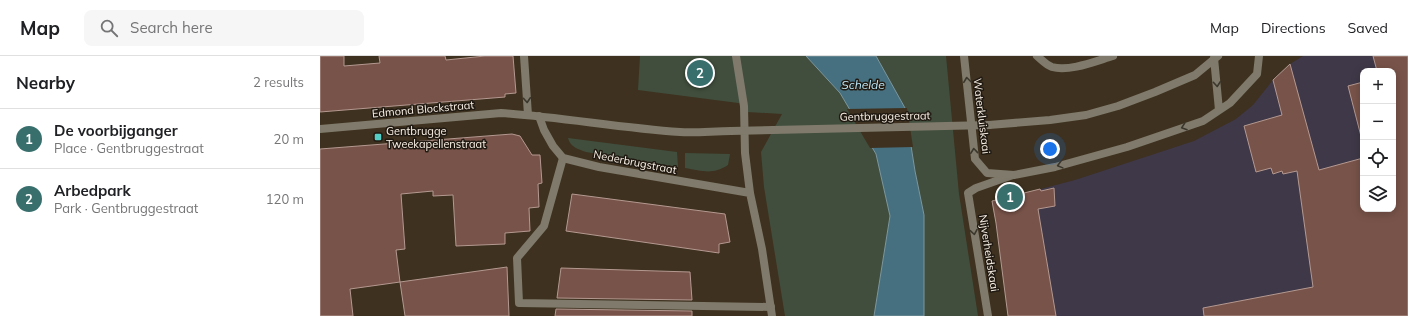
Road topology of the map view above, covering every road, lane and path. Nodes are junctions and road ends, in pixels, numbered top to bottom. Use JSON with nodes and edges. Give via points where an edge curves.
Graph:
{"nodes":[{"id":1,"x":524,"y":56,"type":"edge"},
{"id":2,"x":736,"y":56,"type":"edge"},
{"id":3,"x":964,"y":56,"type":"edge"},
{"id":4,"x":1037,"y":56,"type":"edge"},
{"id":5,"x":1113,"y":56,"type":"edge"},
{"id":6,"x":1259,"y":56,"type":"edge"},
{"id":7,"x":1215,"y":57,"type":"edge"},
{"id":8,"x":1219,"y":110,"type":"junction"},
{"id":9,"x":528,"y":115,"type":"junction"},
{"id":10,"x":539,"y":116,"type":"junction"},
{"id":11,"x":320,"y":128,"type":"edge"},
{"id":12,"x":563,"y":158,"type":"junction"},
{"id":13,"x":1014,"y":175,"type":"junction"},
{"id":14,"x":750,"y":193,"type":"junction"},
{"id":15,"x":771,"y":307,"type":"junction"},
{"id":16,"x":772,"y":316,"type":"edge"},
{"id":17,"x":988,"y":316,"type":"edge"}],
"edges":[{"from":1,"to":9,"type":"street","one_way":true},
{"from":2,"to":14,"type":"street","via":[[744,106],[745,153]]},
{"from":13,"to":3,"type":"street","name":"Waterkluiskaai","one_way":true,"via":[[987,173],[975,159]]},
{"from":4,"to":5,"type":"street","via":[[1052,67],[1062,69]]},
{"from":6,"to":8,"type":"street","via":[[1257,74],[1230,103]]},
{"from":7,"to":8,"type":"street","one_way":true},
{"from":7,"to":10,"type":"street","name":"Gentbruggestraat","bridge":true,"via":[[1195,75],[1156,92],[1086,115],[1050,120],[989,125],[680,132]]},
{"from":8,"to":13,"type":"street","one_way":true,"via":[[1203,121],[1127,147],[1055,167]]},
{"from":9,"to":10,"type":"street","name":"Edmond Blockstraat"},
{"from":9,"to":11,"type":"street","name":"Edmond Blockstraat","via":[[501,113]]},
{"from":10,"to":12,"type":"street","via":[[553,146]]},
{"from":12,"to":14,"type":"street","name":"Nederbrugstraat","via":[[599,167]]},
{"from":12,"to":15,"type":"street","via":[[544,226],[517,258],[519,303]]},
{"from":13,"to":17,"type":"street","name":"Nijverheidskaai","one_way":true,"via":[[968,193]]},
{"from":14,"to":15,"type":"street"},
{"from":15,"to":16,"type":"street"}]}
